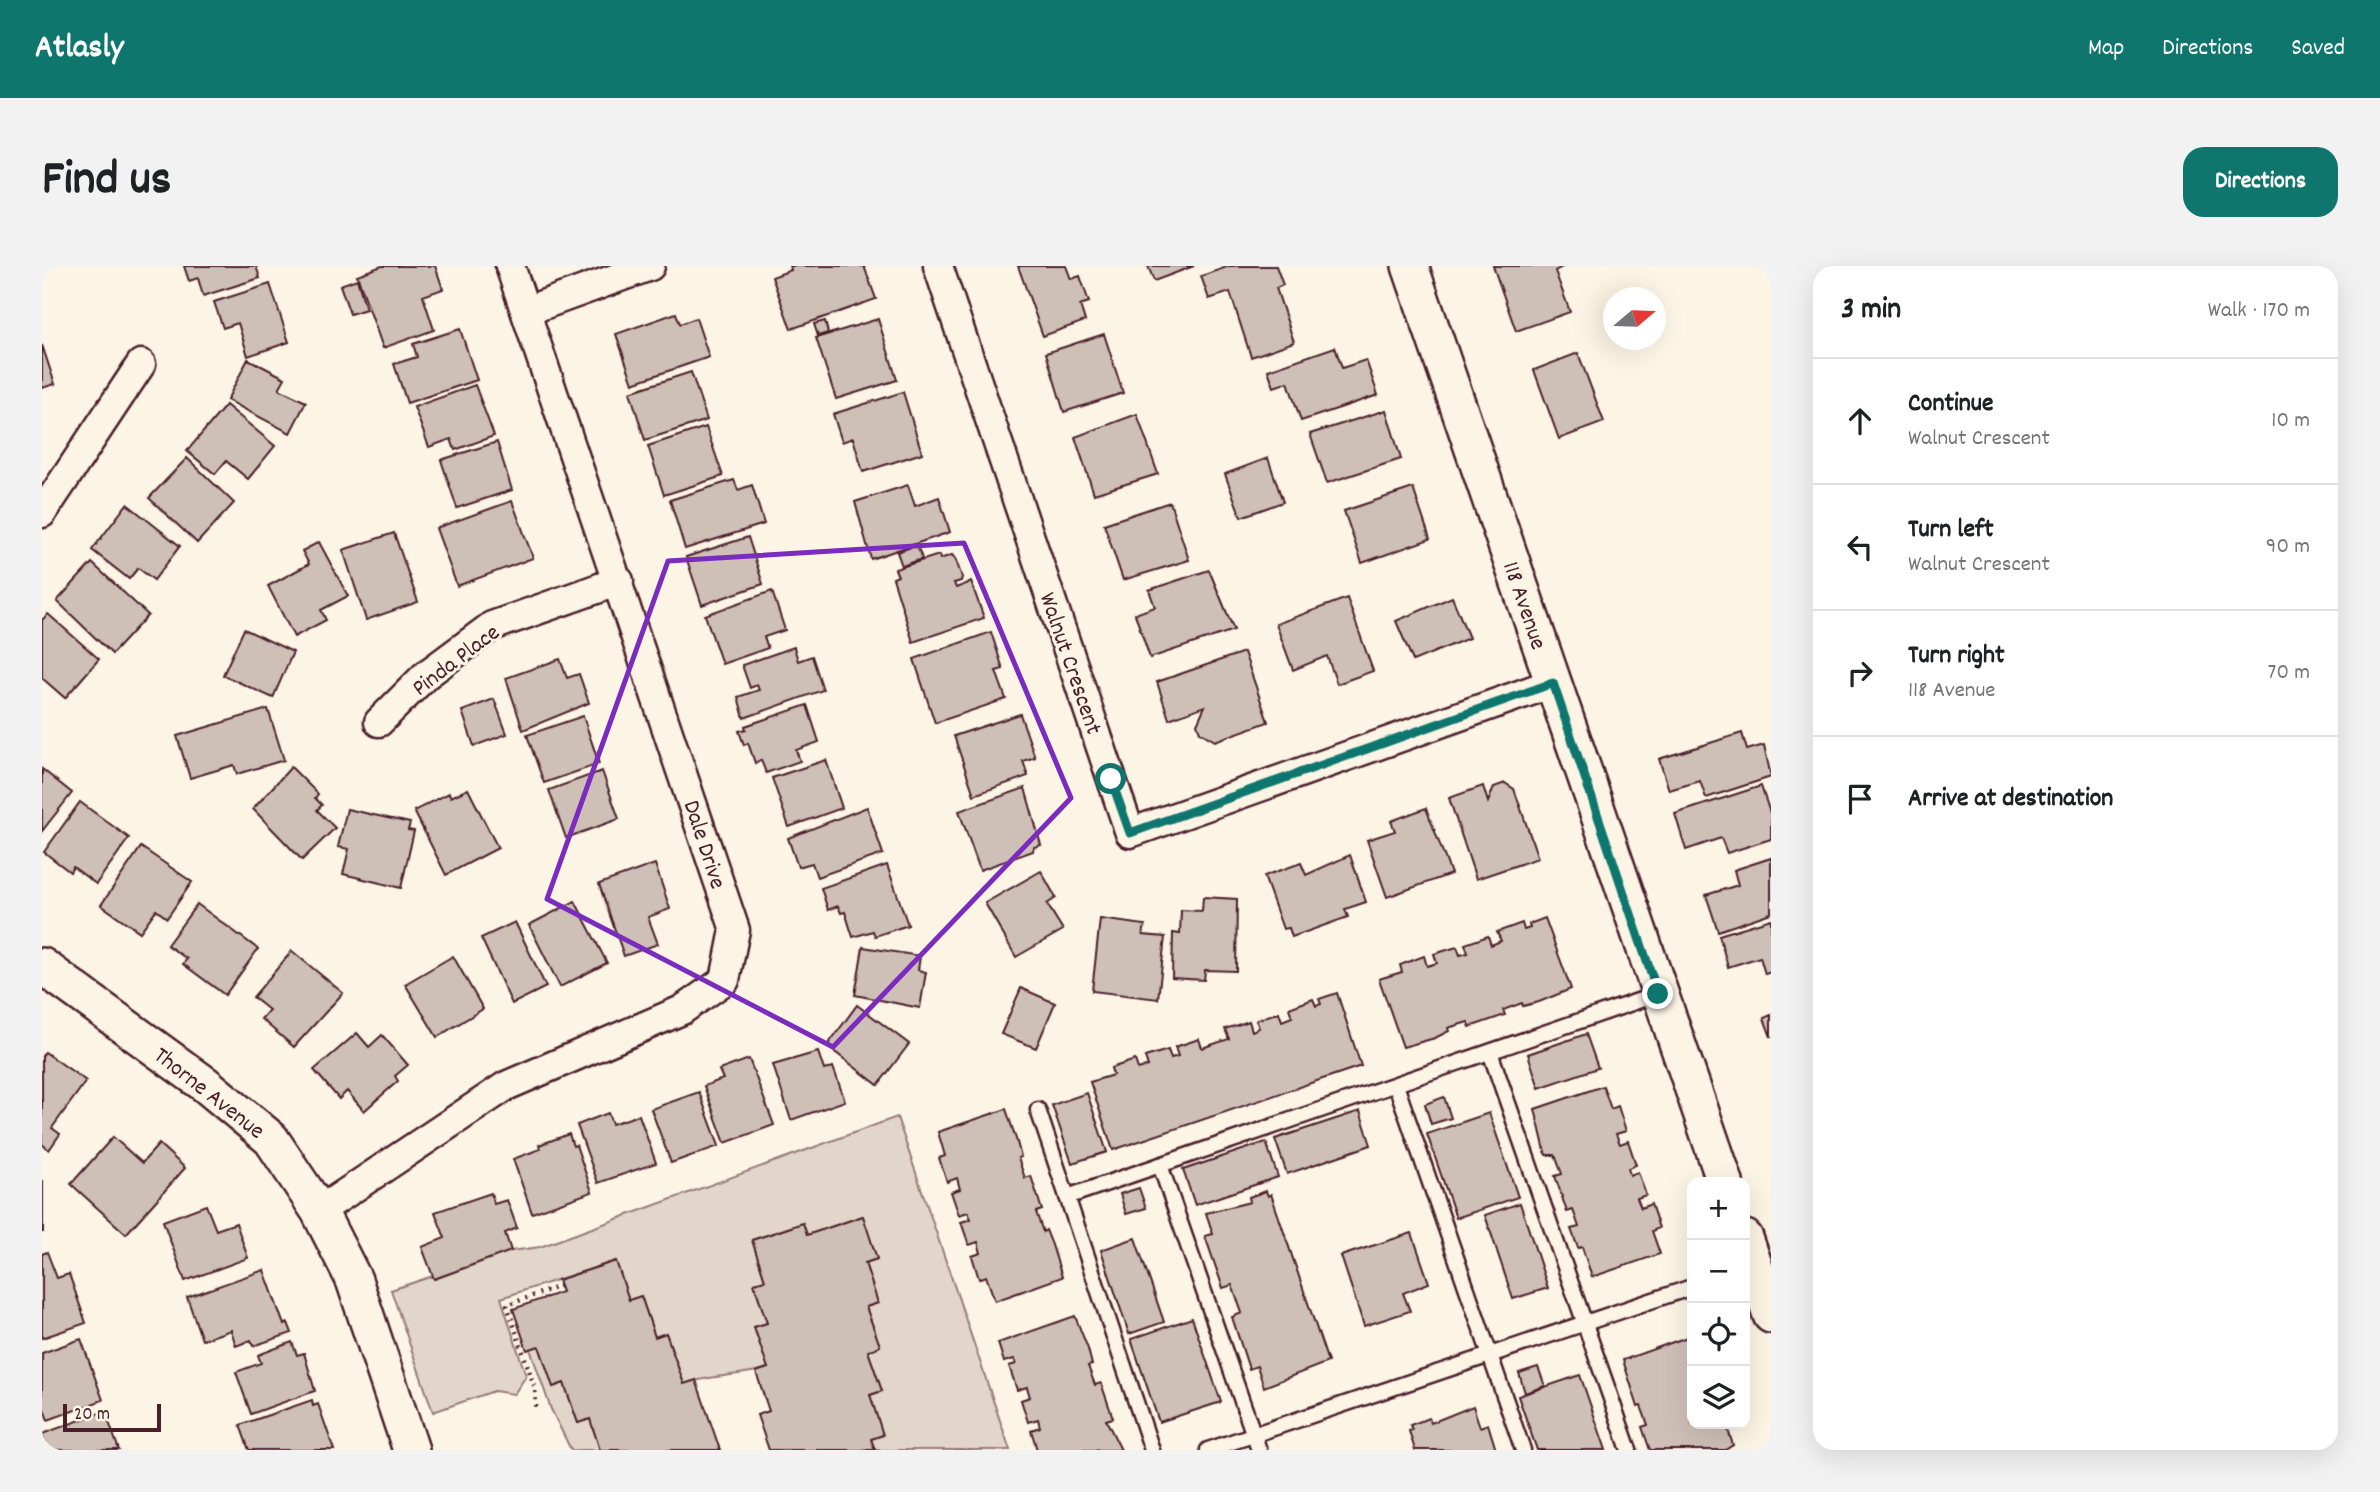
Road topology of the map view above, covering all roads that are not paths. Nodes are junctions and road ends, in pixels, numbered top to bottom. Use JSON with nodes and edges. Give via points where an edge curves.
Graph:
{"nodes":[{"id":1,"x":510,"y":266,"type":"edge"},
{"id":2,"x":650,"y":266,"type":"edge"},
{"id":3,"x":938,"y":266,"type":"edge"},
{"id":4,"x":1410,"y":266,"type":"edge"},
{"id":5,"x":526,"y":311,"type":"junction"},
{"id":6,"x":141,"y":364,"type":"dead end"},
{"id":7,"x":42,"y":513,"type":"edge"},
{"id":8,"x":620,"y":581,"type":"junction"},
{"id":9,"x":1553,"y":683,"type":"junction"},
{"id":10,"x":379,"y":722,"type":"dead end"},
{"id":11,"x":42,"y":966,"type":"edge"},
{"id":12,"x":1658,"y":994,"type":"junction"},
{"id":13,"x":1490,"y":1052,"type":"junction"},
{"id":14,"x":1396,"y":1085,"type":"junction"},
{"id":15,"x":1038,"y":1110,"type":"dead end"},
{"id":16,"x":1160,"y":1165,"type":"junction"},
{"id":17,"x":1723,"y":1177,"type":"edge"},
{"id":18,"x":1067,"y":1197,"type":"junction"},
{"id":19,"x":319,"y":1211,"type":"junction"},
{"id":20,"x":1750,"y":1263,"type":"edge"},
{"id":21,"x":1687,"y":1289,"type":"edge"},
{"id":22,"x":1771,"y":1315,"type":"edge"},
{"id":23,"x":1585,"y":1323,"type":"junction"},
{"id":24,"x":1491,"y":1355,"type":"junction"},
{"id":25,"x":1254,"y":1435,"type":"junction"},
{"id":26,"x":411,"y":1450,"type":"edge"},
{"id":27,"x":1152,"y":1450,"type":"edge"},
{"id":28,"x":1208,"y":1450,"type":"edge"},
{"id":29,"x":1259,"y":1450,"type":"edge"},
{"id":30,"x":1523,"y":1450,"type":"edge"},
{"id":31,"x":1629,"y":1450,"type":"edge"}],
"edges":[{"from":1,"to":5,"type":"street","name":"Dale Drive"},
{"from":2,"to":5,"type":"street"},
{"from":3,"to":9,"type":"street","name":"Walnut Crescent","via":[[1130,833]]},
{"from":4,"to":9,"type":"street","name":"118 Avenue"},
{"from":5,"to":8,"type":"street","name":"Dale Drive"},
{"from":6,"to":7,"type":"street"},
{"from":8,"to":10,"type":"street","name":"Pinda Place","via":[[492,626],[426,675]]},
{"from":8,"to":19,"type":"street","name":"Dale Drive","via":[[735,930],[725,980],[682,1010],[506,1086]]},
{"from":9,"to":12,"type":"street","name":"118 Avenue"},
{"from":11,"to":19,"type":"street","name":"Thorne Avenue","via":[[206,1085],[271,1139]]},
{"from":12,"to":13,"type":"lane"},
{"from":12,"to":17,"type":"street","name":"118 Avenue"},
{"from":13,"to":14,"type":"lane"},
{"from":13,"to":23,"type":"lane"},
{"from":14,"to":16,"type":"lane"},
{"from":14,"to":24,"type":"lane"},
{"from":15,"to":18,"type":"lane"},
{"from":16,"to":18,"type":"lane"},
{"from":16,"to":25,"type":"lane"},
{"from":18,"to":27,"type":"lane"},
{"from":19,"to":26,"type":"street","name":"Thorne Avenue","via":[[354,1280]]},
{"from":20,"to":22,"type":"street"},
{"from":21,"to":23,"type":"lane"},
{"from":23,"to":24,"type":"lane"},
{"from":23,"to":31,"type":"lane"},
{"from":24,"to":25,"type":"lane"},
{"from":24,"to":30,"type":"lane"},
{"from":25,"to":28,"type":"lane"},
{"from":25,"to":29,"type":"lane"}]}
